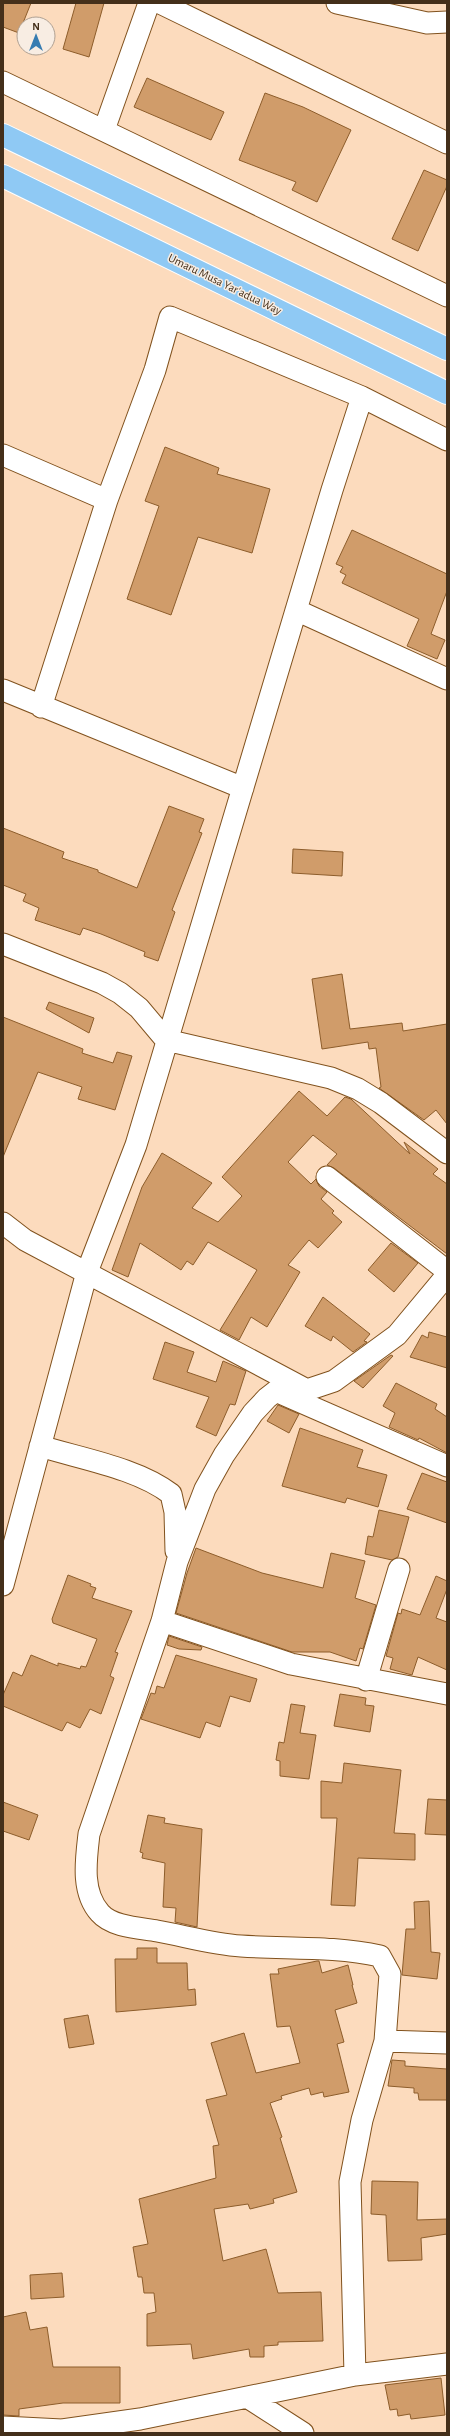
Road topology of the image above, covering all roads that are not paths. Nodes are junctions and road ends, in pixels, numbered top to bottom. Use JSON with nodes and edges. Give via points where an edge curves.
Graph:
{"nodes":[{"id":1,"x":148,"y":3,"type":"edge"},
{"id":2,"x":160,"y":3,"type":"edge"},
{"id":3,"x":337,"y":3,"type":"edge"},
{"id":4,"x":447,"y":22,"type":"edge"},
{"id":5,"x":3,"y":82,"type":"edge"},
{"id":6,"x":104,"y":130,"type":"junction"},
{"id":7,"x":3,"y":135,"type":"edge"},
{"id":8,"x":447,"y":143,"type":"edge"},
{"id":9,"x":3,"y":176,"type":"edge"},
{"id":10,"x":447,"y":296,"type":"edge"},
{"id":11,"x":447,"y":349,"type":"edge"},
{"id":12,"x":447,"y":393,"type":"edge"},
{"id":13,"x":362,"y":397,"type":"junction"},
{"id":14,"x":447,"y":440,"type":"edge"},
{"id":15,"x":3,"y":455,"type":"edge"},
{"id":16,"x":107,"y":500,"type":"junction"},
{"id":17,"x":296,"y":610,"type":"junction"},
{"id":18,"x":447,"y":679,"type":"edge"},
{"id":19,"x":3,"y":690,"type":"edge"},
{"id":20,"x":41,"y":707,"type":"junction"},
{"id":21,"x":243,"y":788,"type":"junction"},
{"id":22,"x":3,"y":944,"type":"edge"},
{"id":23,"x":166,"y":1040,"type":"junction"},
{"id":24,"x":447,"y":1153,"type":"edge"},
{"id":25,"x":327,"y":1178,"type":"dead end"},
{"id":26,"x":3,"y":1223,"type":"edge"},
{"id":27,"x":87,"y":1272,"type":"junction"},
{"id":28,"x":447,"y":1272,"type":"edge"},
{"id":29,"x":447,"y":1275,"type":"edge"},
{"id":30,"x":307,"y":1390,"type":"junction"},
{"id":31,"x":276,"y":1391,"type":"junction"},
{"id":32,"x":40,"y":1446,"type":"junction"},
{"id":33,"x":447,"y":1466,"type":"edge"},
{"id":34,"x":177,"y":1562,"type":"junction"},
{"id":35,"x":399,"y":1569,"type":"dead end"},
{"id":36,"x":3,"y":1585,"type":"edge"},
{"id":37,"x":162,"y":1621,"type":"junction"},
{"id":38,"x":366,"y":1680,"type":"junction"},
{"id":39,"x":447,"y":1694,"type":"edge"},
{"id":40,"x":385,"y":2041,"type":"junction"},
{"id":41,"x":447,"y":2043,"type":"edge"},
{"id":42,"x":447,"y":2364,"type":"edge"},
{"id":43,"x":355,"y":2375,"type":"junction"},
{"id":44,"x":247,"y":2397,"type":"junction"},
{"id":45,"x":3,"y":2427,"type":"edge"},
{"id":46,"x":303,"y":2433,"type":"edge"}],
"edges":[{"from":1,"to":6,"type":"street"},
{"from":2,"to":8,"type":"street"},
{"from":3,"to":4,"type":"street","via":[[427,23]]},
{"from":5,"to":6,"type":"street"},
{"from":6,"to":10,"type":"street"},
{"from":7,"to":11,"type":"main road"},
{"from":9,"to":12,"type":"main road","name":"Umaru Musa Yar'adua Way"},
{"from":13,"to":14,"type":"street"},
{"from":13,"to":16,"type":"street","via":[[170,317],[155,370]]},
{"from":13,"to":17,"type":"street"},
{"from":15,"to":16,"type":"street"},
{"from":16,"to":20,"type":"street"},
{"from":17,"to":18,"type":"street"},
{"from":17,"to":21,"type":"street"},
{"from":19,"to":20,"type":"street"},
{"from":20,"to":21,"type":"street"},
{"from":21,"to":23,"type":"street","via":[[180,1002]]},
{"from":22,"to":23,"type":"street","via":[[102,983],[120,993],[139,1008]]},
{"from":23,"to":24,"type":"street","via":[[338,1081],[381,1103]]},
{"from":23,"to":27,"type":"street","via":[[136,1146]]},
{"from":25,"to":28,"type":"street"},
{"from":26,"to":27,"type":"street","via":[[25,1240]]},
{"from":27,"to":30,"type":"street"},
{"from":27,"to":32,"type":"street"},
{"from":29,"to":30,"type":"street","via":[[398,1335],[334,1381]]},
{"from":30,"to":31,"type":"street"},
{"from":31,"to":33,"type":"street","via":[[378,1438]]},
{"from":31,"to":34,"type":"street","via":[[253,1413],[204,1489]]},
{"from":32,"to":34,"type":"street","via":[[139,1476],[171,1494],[175,1512]]},
{"from":32,"to":36,"type":"street"},
{"from":34,"to":37,"type":"street"},
{"from":35,"to":38,"type":"street"},
{"from":37,"to":38,"type":"street","via":[[291,1664]]},
{"from":37,"to":40,"type":"street","via":[[89,1834],[85,1868],[90,1894],[100,1914],[137,1928],[240,1946],[358,1951],[380,1956],[390,1974]]},
{"from":38,"to":39,"type":"street"},
{"from":40,"to":41,"type":"street"},
{"from":40,"to":43,"type":"street","via":[[362,2120],[350,2182]]},
{"from":42,"to":43,"type":"street"},
{"from":43,"to":44,"type":"street"},
{"from":44,"to":45,"type":"street","via":[[140,2419],[62,2430]]},
{"from":44,"to":46,"type":"street"}]}
